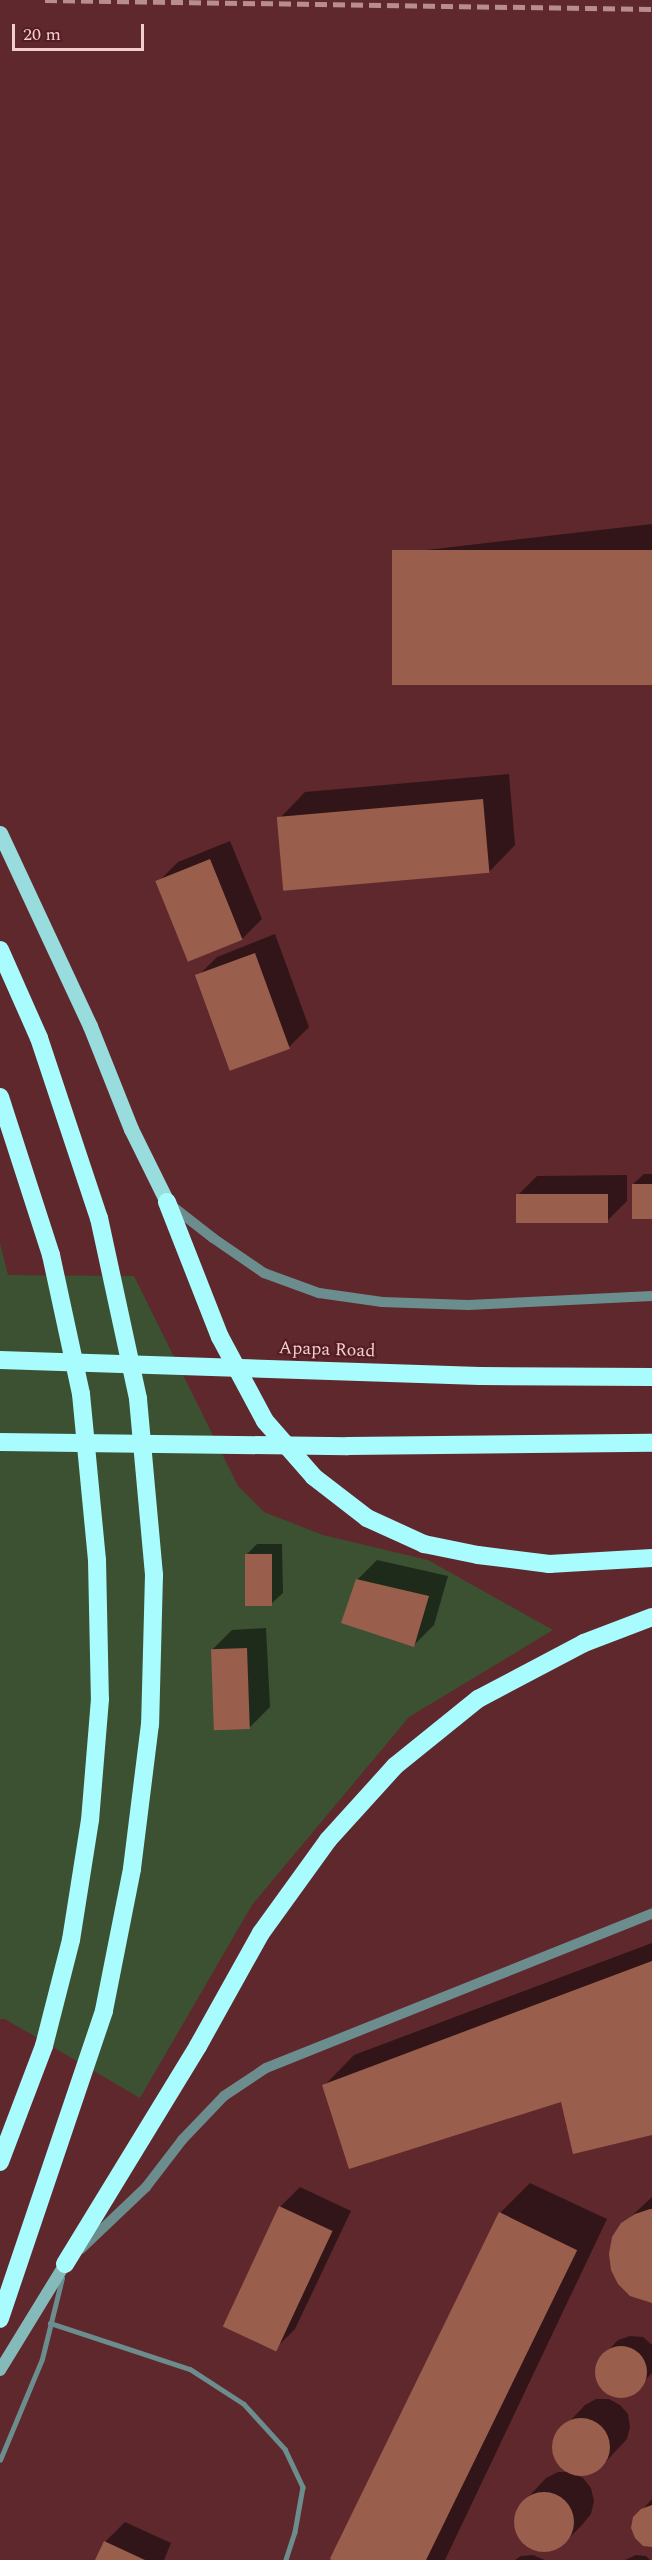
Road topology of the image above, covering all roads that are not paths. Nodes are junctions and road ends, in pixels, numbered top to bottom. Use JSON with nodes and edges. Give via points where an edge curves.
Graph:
{"nodes":[{"id":1,"x":0,"y":833,"type":"edge"},
{"id":2,"x":0,"y":950,"type":"edge"},
{"id":3,"x":0,"y":1097,"type":"edge"},
{"id":4,"x":167,"y":1202,"type":"junction"},
{"id":5,"x":652,"y":1296,"type":"edge"},
{"id":6,"x":0,"y":1360,"type":"edge"},
{"id":7,"x":652,"y":1377,"type":"edge"},
{"id":8,"x":0,"y":1442,"type":"edge"},
{"id":9,"x":652,"y":1443,"type":"edge"},
{"id":10,"x":652,"y":1558,"type":"edge"},
{"id":11,"x":652,"y":1617,"type":"edge"},
{"id":12,"x":652,"y":1914,"type":"edge"},
{"id":13,"x":0,"y":2162,"type":"edge"},
{"id":14,"x":65,"y":2264,"type":"junction"},
{"id":15,"x":0,"y":2319,"type":"edge"},
{"id":16,"x":50,"y":2323,"type":"junction"},
{"id":17,"x":0,"y":2370,"type":"edge"},
{"id":18,"x":0,"y":2460,"type":"edge"},
{"id":19,"x":286,"y":2560,"type":"edge"}],
"edges":[{"from":1,"to":4,"type":"main road"},
{"from":2,"to":15,"type":"highway","via":[[39,1038],[99,1218],[138,1398],[154,1575],[150,1724],[132,1869],[104,2011]]},
{"from":3,"to":13,"type":"highway","via":[[51,1255],[81,1394],[97,1560],[100,1699],[90,1820],[71,1940],[44,2046]]},
{"from":4,"to":5,"type":"street","via":[[264,1273],[319,1293],[382,1302],[468,1305]]},
{"from":4,"to":10,"type":"highway","via":[[220,1337],[265,1420],[314,1477],[367,1518],[424,1544],[490,1556],[549,1564]]},
{"from":6,"to":7,"type":"highway","name":"Apapa Road","bridge":true,"via":[[480,1376]]},
{"from":8,"to":9,"type":"highway","bridge":true,"via":[[348,1446]]},
{"from":11,"to":14,"type":"highway","via":[[584,1643],[478,1699],[395,1766],[328,1840],[261,1933],[198,2046]]},
{"from":12,"to":14,"type":"street","via":[[266,2068],[224,2097],[182,2140],[146,2187]]},
{"from":14,"to":16,"type":"lane"},
{"from":14,"to":17,"type":"main road"},
{"from":16,"to":18,"type":"lane","via":[[42,2359]]},
{"from":16,"to":19,"type":"lane","via":[[190,2369],[244,2404],[285,2449],[303,2487]]}]}
